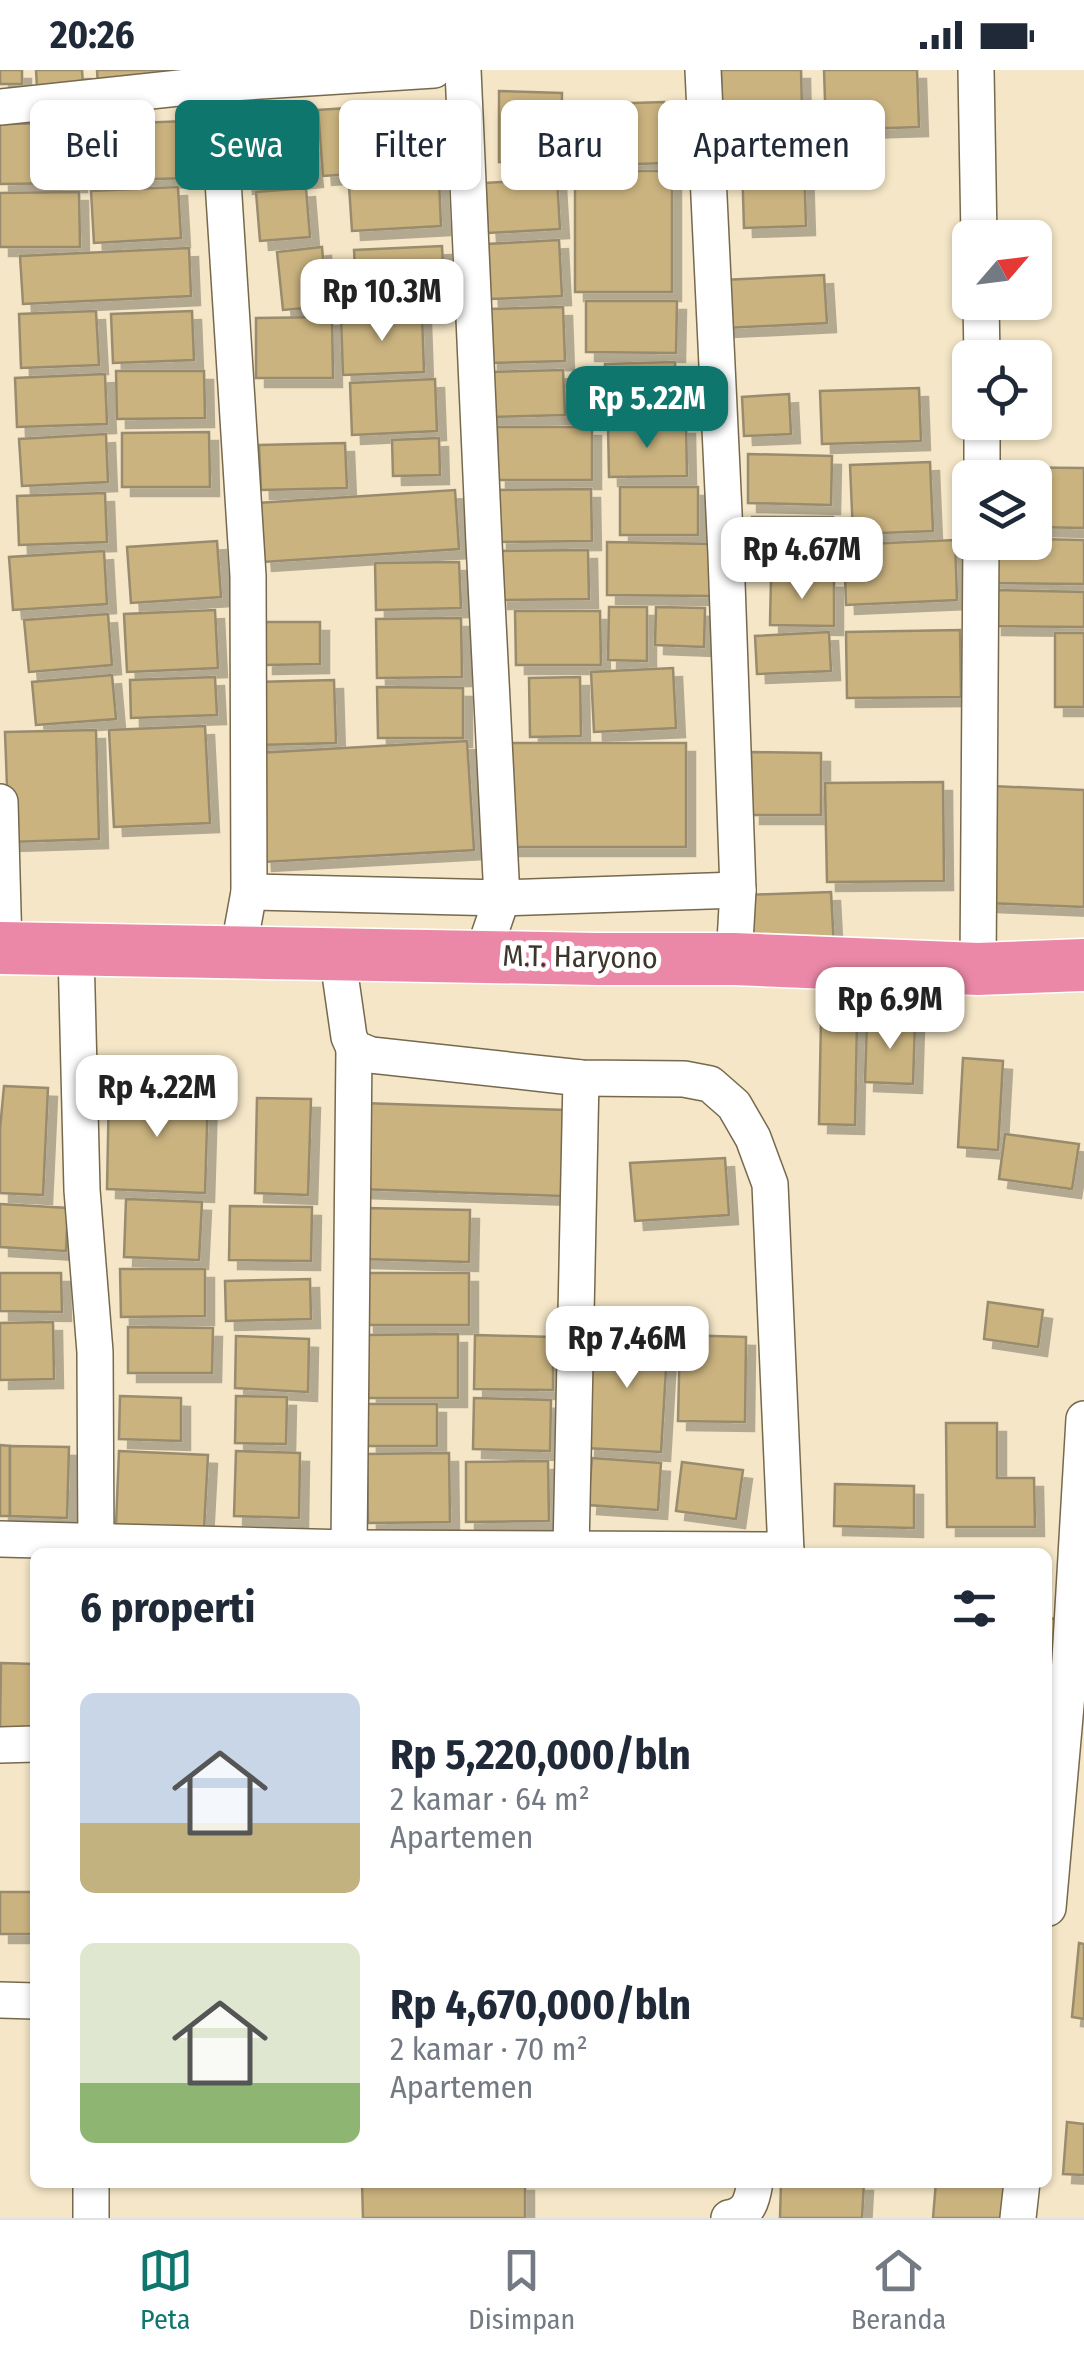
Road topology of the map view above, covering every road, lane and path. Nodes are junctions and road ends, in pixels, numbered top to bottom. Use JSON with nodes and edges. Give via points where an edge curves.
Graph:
{"nodes":[{"id":1,"x":434,"y":70,"type":"edge"},
{"id":2,"x":463,"y":70,"type":"edge"},
{"id":3,"x":703,"y":70,"type":"edge"},
{"id":4,"x":976,"y":70,"type":"edge"},
{"id":5,"x":216,"y":77,"type":"edge"},
{"id":6,"x":0,"y":107,"type":"edge"},
{"id":7,"x":979,"y":220,"type":"edge"},
{"id":8,"x":982,"y":560,"type":"edge"},
{"id":9,"x":0,"y":802,"type":"edge"},
{"id":10,"x":738,"y":890,"type":"junction"},
{"id":11,"x":249,"y":892,"type":"junction"},
{"id":12,"x":502,"y":898,"type":"junction"},
{"id":13,"x":2,"y":948,"type":"edge"},
{"id":14,"x":76,"y":951,"type":"junction"},
{"id":15,"x":238,"y":952,"type":"junction"},
{"id":16,"x":337,"y":954,"type":"junction"},
{"id":17,"x":482,"y":956,"type":"junction"},
{"id":18,"x":734,"y":958,"type":"junction"},
{"id":19,"x":1084,"y":965,"type":"edge"},
{"id":20,"x":978,"y":969,"type":"junction"},
{"id":21,"x":354,"y":1048,"type":"junction"},
{"id":22,"x":581,"y":1078,"type":"junction"},
{"id":23,"x":1084,"y":1419,"type":"edge"},
{"id":24,"x":0,"y":1539,"type":"edge"},
{"id":25,"x":96,"y":1548,"type":"edge"},
{"id":26,"x":349,"y":1548,"type":"joint"},
{"id":27,"x":571,"y":1548,"type":"edge"},
{"id":28,"x":786,"y":1548,"type":"edge"},
{"id":29,"x":30,"y":1744,"type":"edge"},
{"id":30,"x":0,"y":1745,"type":"edge"},
{"id":31,"x":1052,"y":1863,"type":"edge"},
{"id":32,"x":0,"y":2000,"type":"edge"},
{"id":33,"x":30,"y":2001,"type":"edge"},
{"id":34,"x":91,"y":2188,"type":"edge"},
{"id":35,"x":755,"y":2188,"type":"edge"},
{"id":36,"x":1021,"y":2188,"type":"edge"},
{"id":37,"x":91,"y":2218,"type":"edge"},
{"id":38,"x":728,"y":2218,"type":"edge"},
{"id":39,"x":1018,"y":2218,"type":"edge"}],
"edges":[{"from":1,"to":5,"type":"street"},
{"from":2,"to":12,"type":"street"},
{"from":3,"to":10,"type":"street"},
{"from":4,"to":7,"type":"street"},
{"from":5,"to":6,"type":"street"},
{"from":5,"to":11,"type":"street","via":[[248,576]]},
{"from":8,"to":20,"type":"street"},
{"from":9,"to":13,"type":"street"},
{"from":10,"to":12,"type":"street"},
{"from":10,"to":18,"type":"street"},
{"from":11,"to":12,"type":"street"},
{"from":11,"to":15,"type":"street"},
{"from":12,"to":17,"type":"street"},
{"from":13,"to":14,"type":"highway","name":"M.T. Haryono"},
{"from":14,"to":15,"type":"highway","name":"M.T. Haryono"},
{"from":14,"to":25,"type":"street","via":[[82,1190],[95,1352]]},
{"from":15,"to":16,"type":"highway","name":"M.T. Haryono"},
{"from":16,"to":17,"type":"highway","name":"M.T. Haryono"},
{"from":16,"to":21,"type":"street"},
{"from":17,"to":18,"type":"highway","name":"M.T. Haryono"},
{"from":18,"to":20,"type":"highway","name":"M.T. Haryono"},
{"from":19,"to":20,"type":"highway","name":"M.T. Haryono"},
{"from":21,"to":22,"type":"street","via":[[386,1059]]},
{"from":21,"to":26,"type":"street"},
{"from":22,"to":27,"type":"street"},
{"from":22,"to":28,"type":"street","via":[[710,1084],[734,1105],[754,1138],[770,1184]]},
{"from":23,"to":31,"type":"street"},
{"from":24,"to":25,"type":"street"},
{"from":25,"to":26,"type":"street"},
{"from":29,"to":30,"type":"street"},
{"from":32,"to":33,"type":"street"},
{"from":34,"to":37,"type":"street"},
{"from":35,"to":38,"type":"street","via":[[751,2204]]},
{"from":36,"to":39,"type":"street"}]}
